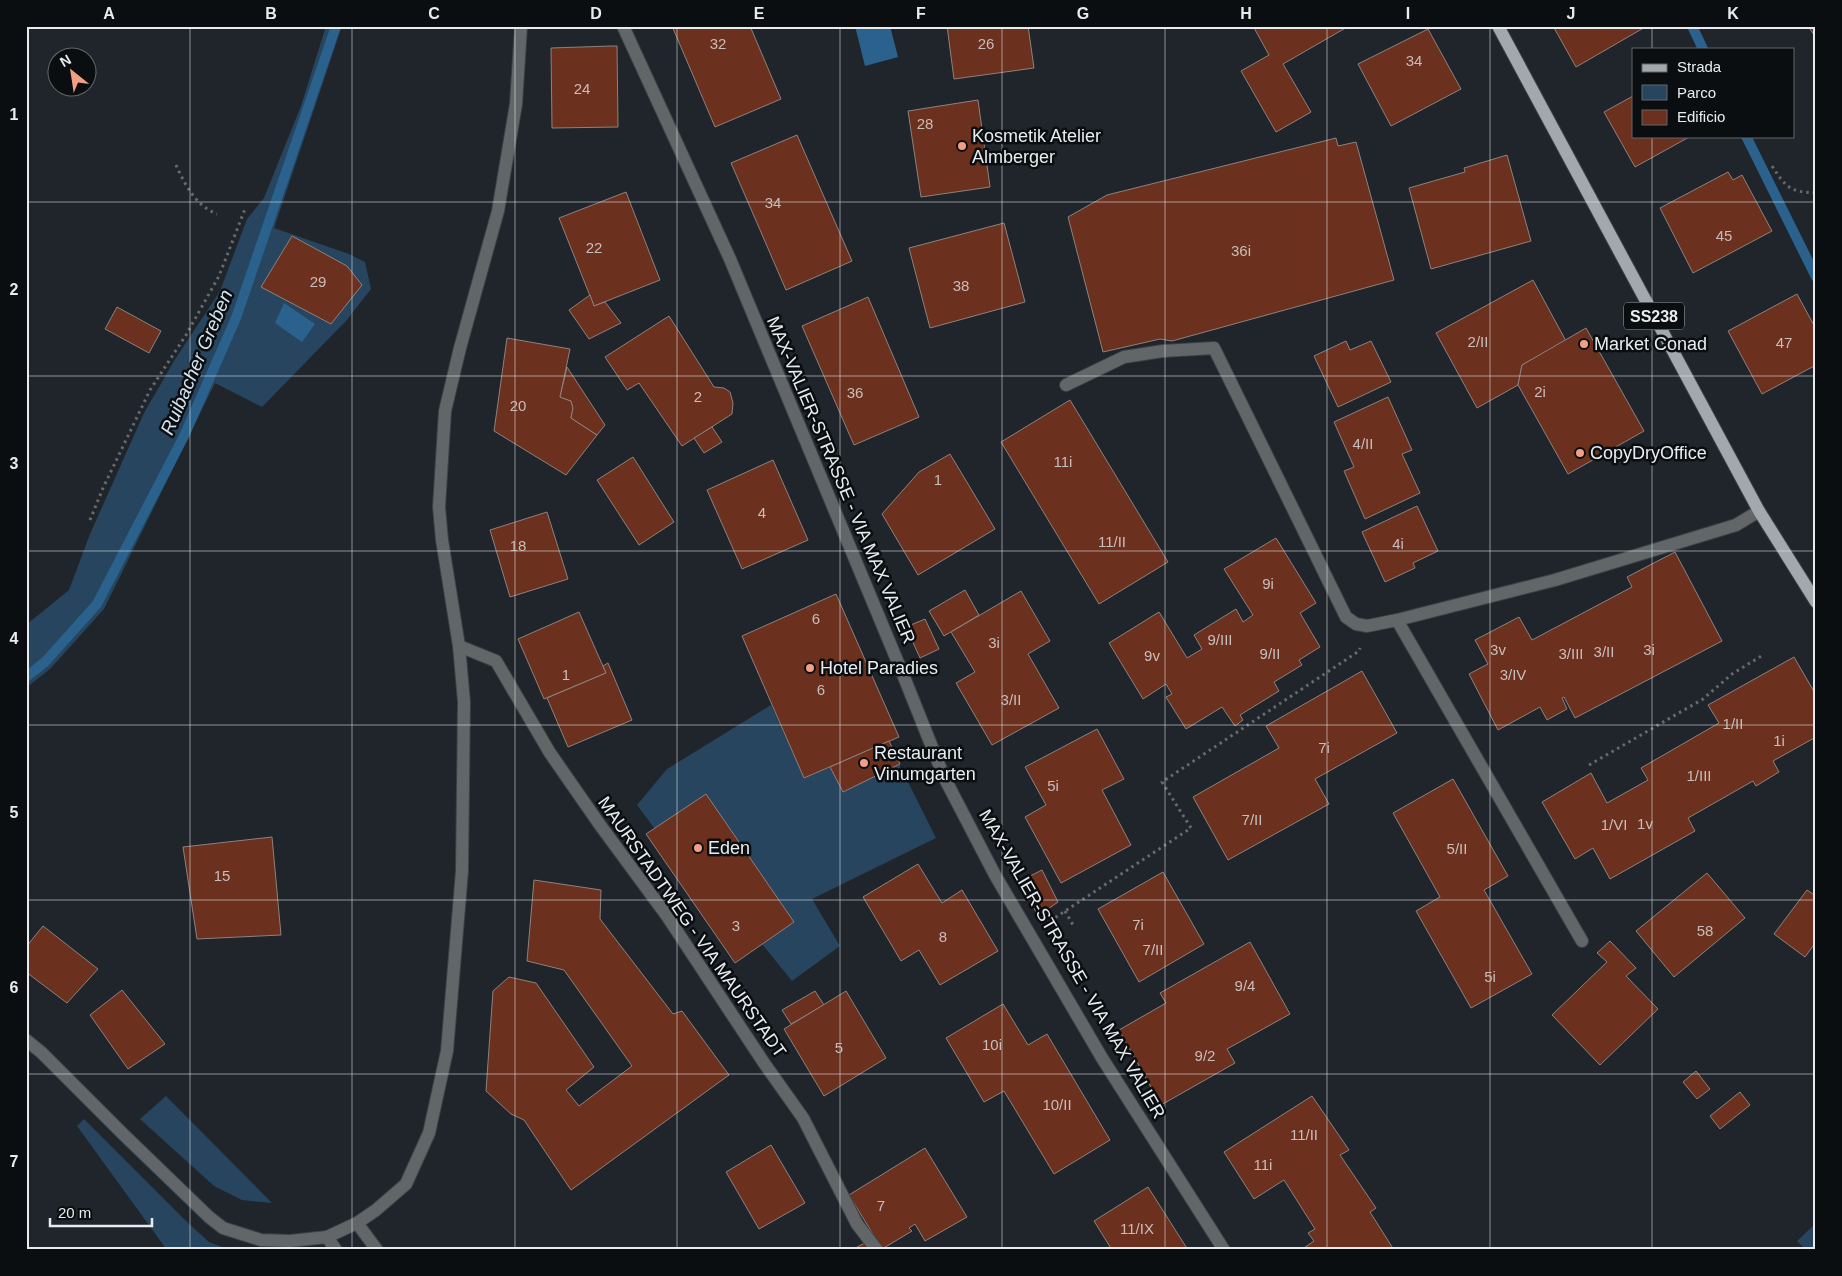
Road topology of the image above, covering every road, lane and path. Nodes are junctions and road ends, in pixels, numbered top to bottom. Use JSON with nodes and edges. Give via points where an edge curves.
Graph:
{"nodes":[{"id":1,"x":521,"y":26,"type":"edge"},
{"id":2,"x":623,"y":26,"type":"edge"},
{"id":3,"x":1498,"y":26,"type":"edge"},
{"id":4,"x":176,"y":165,"type":"dead end"},
{"id":5,"x":1772,"y":166,"type":"dead end"},
{"id":6,"x":1816,"y":193,"type":"edge"},
{"id":7,"x":245,"y":209,"type":"dead end"},
{"id":8,"x":217,"y":214,"type":"dead end"},
{"id":9,"x":1066,"y":385,"type":"dead end"},
{"id":10,"x":1759,"y":512,"type":"junction"},
{"id":11,"x":90,"y":520,"type":"dead end"},
{"id":12,"x":1816,"y":602,"type":"edge"},
{"id":13,"x":1397,"y":620,"type":"junction"},
{"id":14,"x":1367,"y":626,"type":"junction"},
{"id":15,"x":459,"y":646,"type":"junction"},
{"id":16,"x":1762,"y":655,"type":"dead end"},
{"id":17,"x":1589,"y":765,"type":"dead end"},
{"id":18,"x":1065,"y":911,"type":"junction"},
{"id":19,"x":1044,"y":924,"type":"dead end"},
{"id":20,"x":1073,"y":925,"type":"dead end"},
{"id":21,"x":1582,"y":941,"type":"dead end"},
{"id":22,"x":26,"y":1040,"type":"edge"},
{"id":23,"x":357,"y":1224,"type":"junction"},
{"id":24,"x":326,"y":1237,"type":"junction"},
{"id":25,"x":336,"y":1250,"type":"edge"},
{"id":26,"x":377,"y":1250,"type":"edge"},
{"id":27,"x":877,"y":1250,"type":"edge"},
{"id":28,"x":1224,"y":1250,"type":"edge"}],
"edges":[{"from":1,"to":15,"type":"street","via":[[516,104],[498,211],[445,411],[439,507]]},
{"from":2,"to":28,"type":"street","name":"MAX-VALIER-STRASSE - VIA MAX VALIER","via":[[730,259],[944,777],[995,875],[1097,1049]]},
{"from":3,"to":10,"type":"main road","number":"SS238"},
{"from":4,"to":8,"type":"path","via":[[196,199],[207,210]]},
{"from":5,"to":6,"type":"path","via":[[1783,182],[1797,192]]},
{"from":7,"to":11,"type":"path","via":[[219,276],[150,390]]},
{"from":9,"to":14,"type":"street","via":[[1124,357],[1214,348],[1346,617]]},
{"from":10,"to":12,"type":"main road","number":"SS238"},
{"from":10,"to":13,"type":"street","via":[[1736,525],[1555,580]]},
{"from":13,"to":14,"type":"street"},
{"from":13,"to":21,"type":"street"},
{"from":14,"to":18,"type":"path","via":[[1360,651],[1162,782],[1191,828]]},
{"from":15,"to":23,"type":"street","via":[[464,702],[462,870],[447,1051],[429,1133],[406,1184]]},
{"from":15,"to":27,"type":"street","name":"MAURSTADTWEG - VIA MAURSTADT","via":[[496,661],[550,753],[667,916],[803,1118],[857,1224]]},
{"from":16,"to":17,"type":"path","via":[[1732,674],[1703,699]]},
{"from":18,"to":19,"type":"path"},
{"from":18,"to":20,"type":"path"},
{"from":22,"to":24,"type":"street","via":[[223,1228],[262,1240]]},
{"from":23,"to":24,"type":"street"},
{"from":23,"to":26,"type":"street"},
{"from":24,"to":25,"type":"street"}]}
